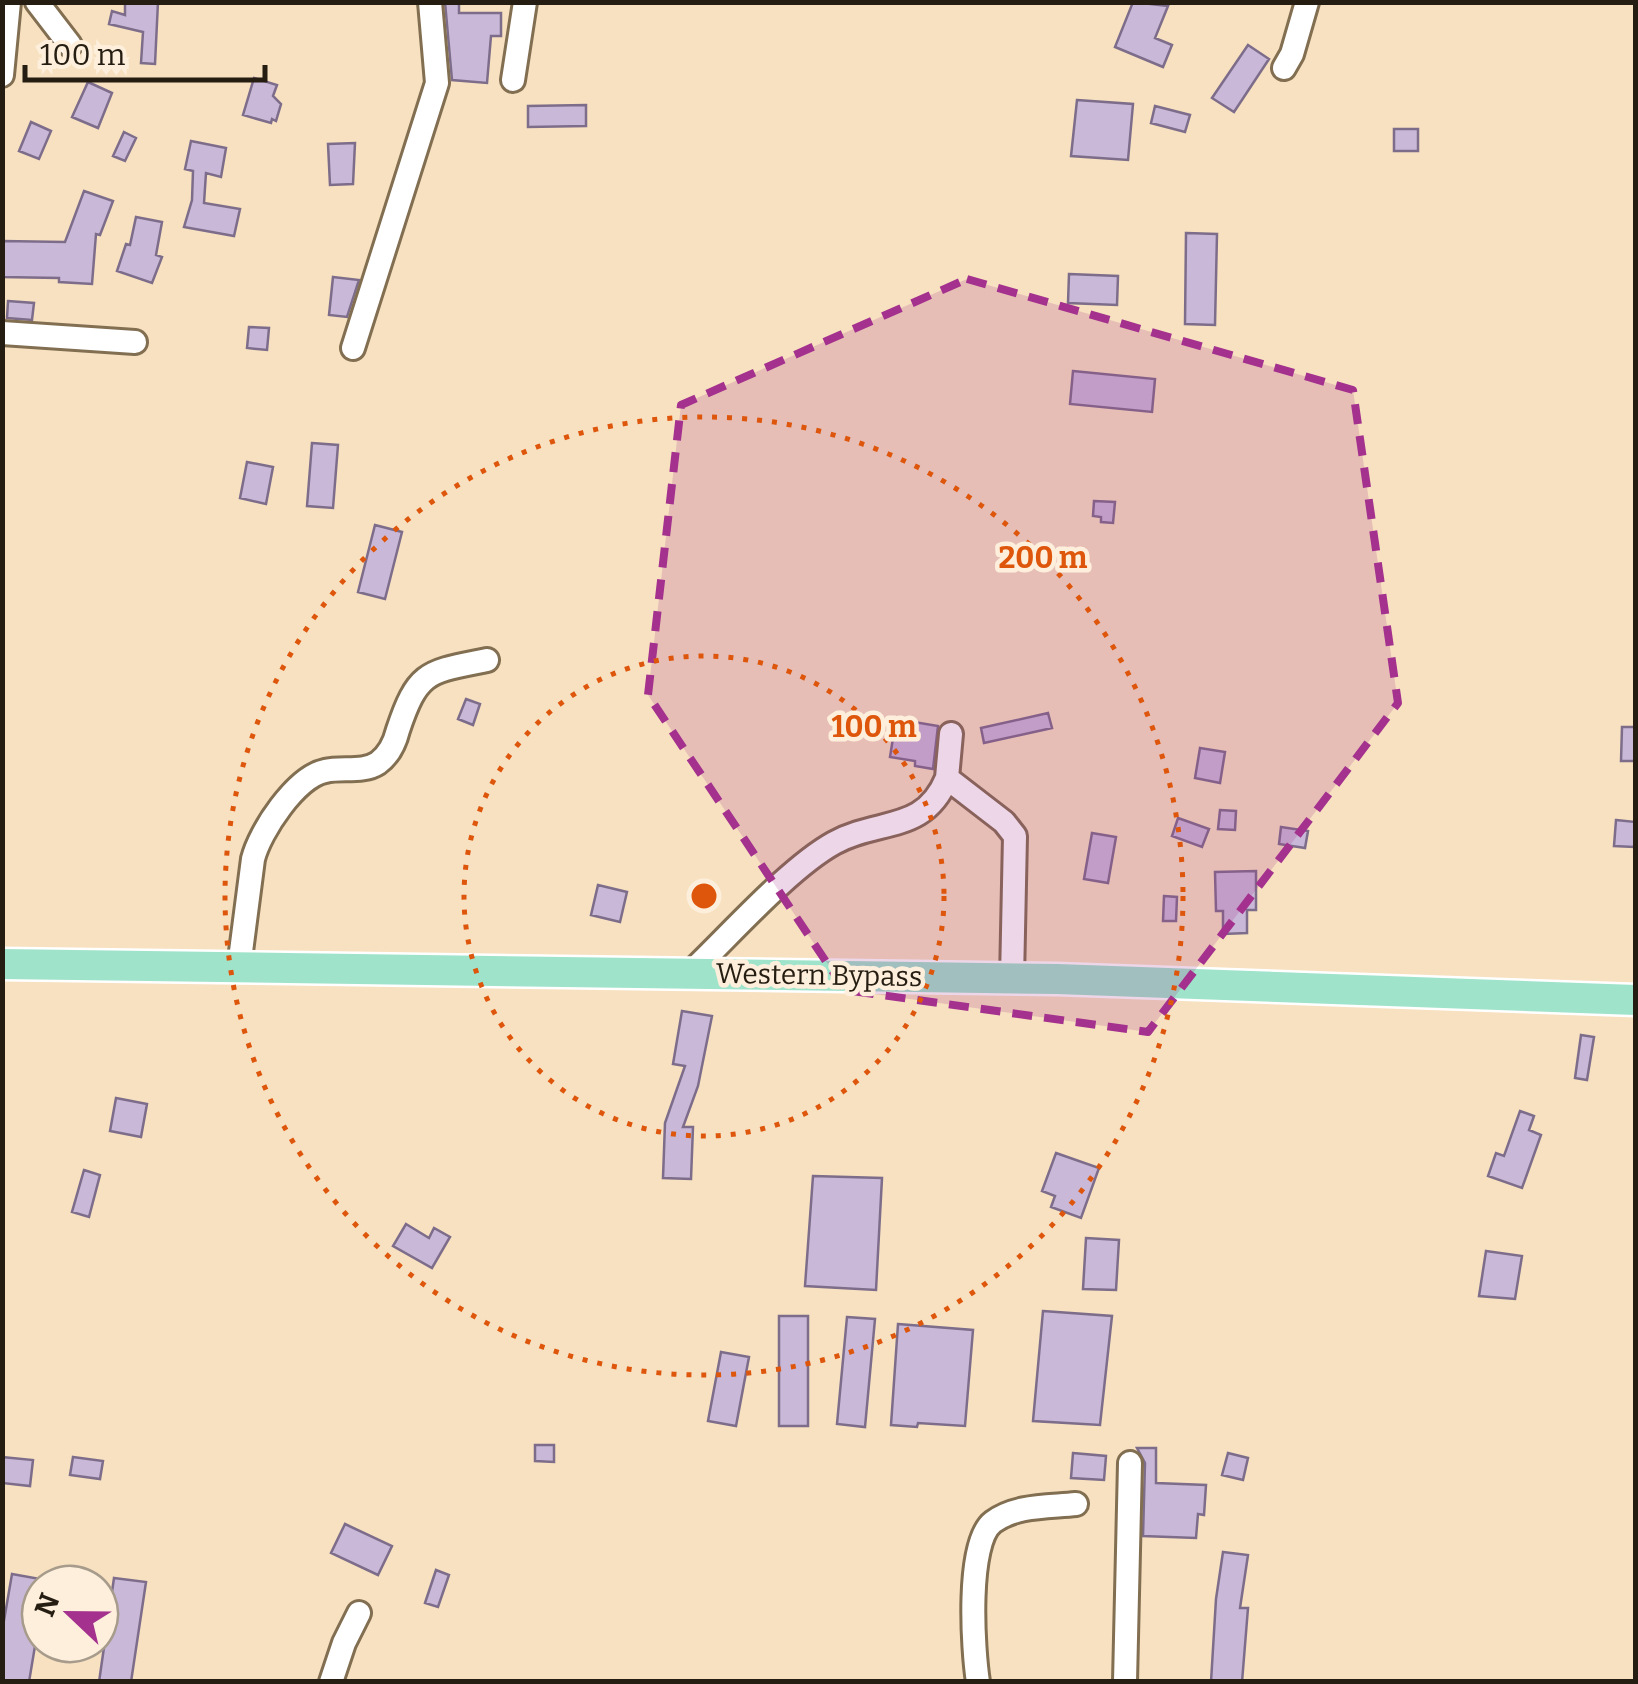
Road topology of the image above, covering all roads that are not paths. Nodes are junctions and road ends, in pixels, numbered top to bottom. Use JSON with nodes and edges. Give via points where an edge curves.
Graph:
{"nodes":[{"id":1,"x":9,"y":2,"type":"edge"},
{"id":2,"x":37,"y":2,"type":"edge"},
{"id":3,"x":430,"y":2,"type":"edge"},
{"id":4,"x":525,"y":2,"type":"edge"},
{"id":5,"x":1308,"y":2,"type":"edge"},
{"id":6,"x":70,"y":45,"type":"dead end"},
{"id":7,"x":1284,"y":68,"type":"dead end"},
{"id":8,"x":2,"y":75,"type":"edge"},
{"id":9,"x":513,"y":80,"type":"dead end"},
{"id":10,"x":2,"y":333,"type":"edge"},
{"id":11,"x":135,"y":342,"type":"dead end"},
{"id":12,"x":354,"y":348,"type":"dead end"},
{"id":13,"x":487,"y":660,"type":"dead end"},
{"id":14,"x":951,"y":734,"type":"dead end"},
{"id":15,"x":947,"y":778,"type":"junction"},
{"id":16,"x":2,"y":964,"type":"edge"},
{"id":17,"x":239,"y":966,"type":"junction"},
{"id":18,"x":692,"y":972,"type":"junction"},
{"id":19,"x":1012,"y":979,"type":"junction"},
{"id":20,"x":1636,"y":1000,"type":"edge"},
{"id":21,"x":1130,"y":1463,"type":"dead end"},
{"id":22,"x":1076,"y":1504,"type":"dead end"},
{"id":23,"x":359,"y":1613,"type":"dead end"},
{"id":24,"x":332,"y":1682,"type":"edge"},
{"id":25,"x":978,"y":1682,"type":"edge"},
{"id":26,"x":1125,"y":1682,"type":"edge"}],
"edges":[{"from":1,"to":8,"type":"lane"},
{"from":2,"to":6,"type":"lane"},
{"from":3,"to":12,"type":"lane","via":[[437,83]]},
{"from":4,"to":9,"type":"lane"},
{"from":5,"to":7,"type":"lane"},
{"from":10,"to":11,"type":"lane"},
{"from":13,"to":17,"type":"lane","via":[[445,668],[420,682],[379,762],[314,774],[272,820],[256,845]]},
{"from":14,"to":15,"type":"lane"},
{"from":15,"to":18,"type":"lane","via":[[938,800],[920,814],[833,844],[809,862]]},
{"from":15,"to":19,"type":"lane","via":[[1015,836]]},
{"from":16,"to":17,"type":"main road","name":"Western Bypass"},
{"from":17,"to":18,"type":"main road","name":"Western Bypass"},
{"from":18,"to":19,"type":"main road","name":"Western Bypass"},
{"from":19,"to":20,"type":"main road","name":"Western Bypass"},
{"from":21,"to":26,"type":"lane"},
{"from":22,"to":25,"type":"lane","via":[[1025,1508],[984,1532],[973,1642]]},
{"from":23,"to":24,"type":"lane"}]}
